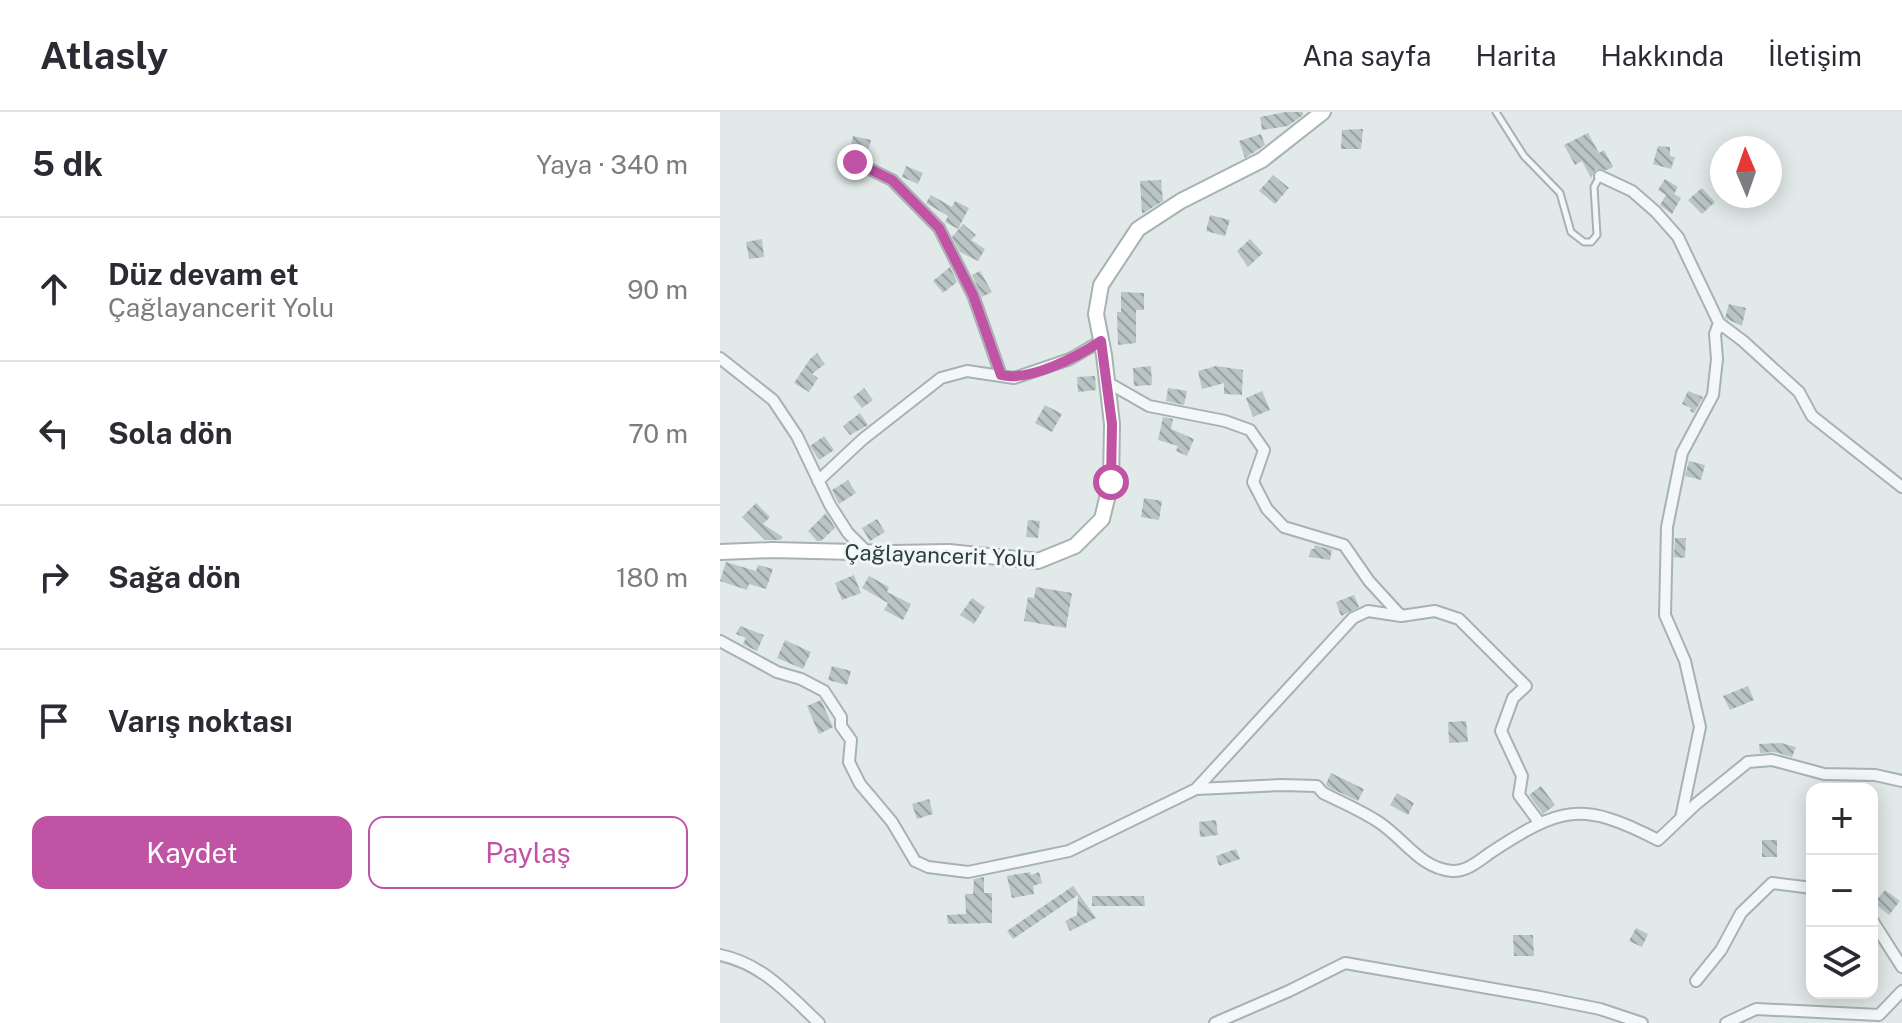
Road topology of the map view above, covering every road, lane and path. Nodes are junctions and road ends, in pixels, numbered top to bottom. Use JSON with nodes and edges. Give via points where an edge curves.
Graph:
{"nodes":[{"id":1,"x":1323,"y":112,"type":"edge"},
{"id":2,"x":1496,"y":112,"type":"edge"},
{"id":3,"x":855,"y":162,"type":"dead end"},
{"id":4,"x":1600,"y":176,"type":"joint"},
{"id":5,"x":1719,"y":323,"type":"junction"},
{"id":6,"x":1101,"y":341,"type":"junction"},
{"id":7,"x":720,"y":358,"type":"edge"},
{"id":8,"x":1001,"y":375,"type":"junction"},
{"id":9,"x":1107,"y":382,"type":"junction"},
{"id":10,"x":818,"y":481,"type":"junction"},
{"id":11,"x":1902,"y":487,"type":"edge"},
{"id":12,"x":720,"y":552,"type":"edge"},
{"id":13,"x":868,"y":553,"type":"junction"},
{"id":14,"x":1401,"y":616,"type":"junction"},
{"id":15,"x":720,"y":641,"type":"edge"},
{"id":16,"x":1902,"y":781,"type":"edge"},
{"id":17,"x":1196,"y":789,"type":"junction"},
{"id":18,"x":1681,"y":818,"type":"junction"},
{"id":19,"x":1539,"y":822,"type":"junction"},
{"id":20,"x":1806,"y":887,"type":"edge"},
{"id":21,"x":1876,"y":927,"type":"edge"},
{"id":22,"x":720,"y":955,"type":"edge"},
{"id":23,"x":1902,"y":967,"type":"edge"},
{"id":24,"x":1696,"y":981,"type":"dead end"},
{"id":25,"x":1902,"y":991,"type":"edge"},
{"id":26,"x":819,"y":1023,"type":"edge"},
{"id":27,"x":1215,"y":1023,"type":"edge"},
{"id":28,"x":1642,"y":1023,"type":"edge"},
{"id":29,"x":1726,"y":1023,"type":"edge"}],
"edges":[{"from":1,"to":6,"type":"main road","name":"Çağlayancerit Yolu","via":[[1262,160],[1138,229],[1101,285],[1096,314]]},
{"from":2,"to":4,"type":"lane","via":[[1524,156],[1560,193],[1571,232],[1584,242],[1597,235],[1594,187]]},
{"from":3,"to":8,"type":"street","via":[[892,180],[939,228],[973,295]]},
{"from":4,"to":5,"type":"street","via":[[1632,191],[1678,237]]},
{"from":5,"to":11,"type":"street","via":[[1799,392],[1812,416]]},
{"from":5,"to":18,"type":"street","via":[[1713,395],[1682,453],[1667,527],[1665,615],[1685,661],[1700,727]]},
{"from":6,"to":8,"type":"street","via":[[1070,359],[1014,378]]},
{"from":6,"to":9,"type":"main road","name":"Çağlayancerit Yolu"},
{"from":7,"to":10,"type":"street","via":[[773,400]]},
{"from":8,"to":10,"type":"street","via":[[967,371],[941,378]]},
{"from":9,"to":13,"type":"main road","name":"Çağlayancerit Yolu","via":[[1111,482],[1102,519],[1075,546],[1038,561],[949,552]]},
{"from":9,"to":14,"type":"street","via":[[1149,406],[1250,430],[1264,450],[1253,482],[1267,509],[1284,527],[1344,545]]},
{"from":10,"to":13,"type":"street","via":[[848,533]]},
{"from":12,"to":13,"type":"main road","name":"Çağlayancerit Yolu"},
{"from":14,"to":17,"type":"street","via":[[1368,611],[1353,618]]},
{"from":14,"to":19,"type":"street","via":[[1435,611],[1459,619],[1526,686],[1513,698],[1501,731],[1522,776],[1519,795]]},
{"from":15,"to":17,"type":"street","via":[[824,691],[851,740],[849,762],[860,784],[915,861],[928,867],[968,872],[1069,851]]},
{"from":16,"to":18,"type":"street","via":[[1824,774],[1772,760],[1748,762]]},
{"from":17,"to":19,"type":"street","via":[[1317,786],[1387,828],[1422,860],[1454,871],[1468,868]]},
{"from":18,"to":19,"type":"street","via":[[1658,840],[1600,816],[1571,813]]},
{"from":20,"to":24,"type":"street","via":[[1772,883],[1741,913]]},
{"from":21,"to":23,"type":"street"},
{"from":22,"to":26,"type":"street","via":[[742,960],[772,978]]},
{"from":25,"to":29,"type":"street","via":[[1879,1015],[1756,1009]]},
{"from":27,"to":28,"type":"street","via":[[1345,963],[1600,1009]]}]}
